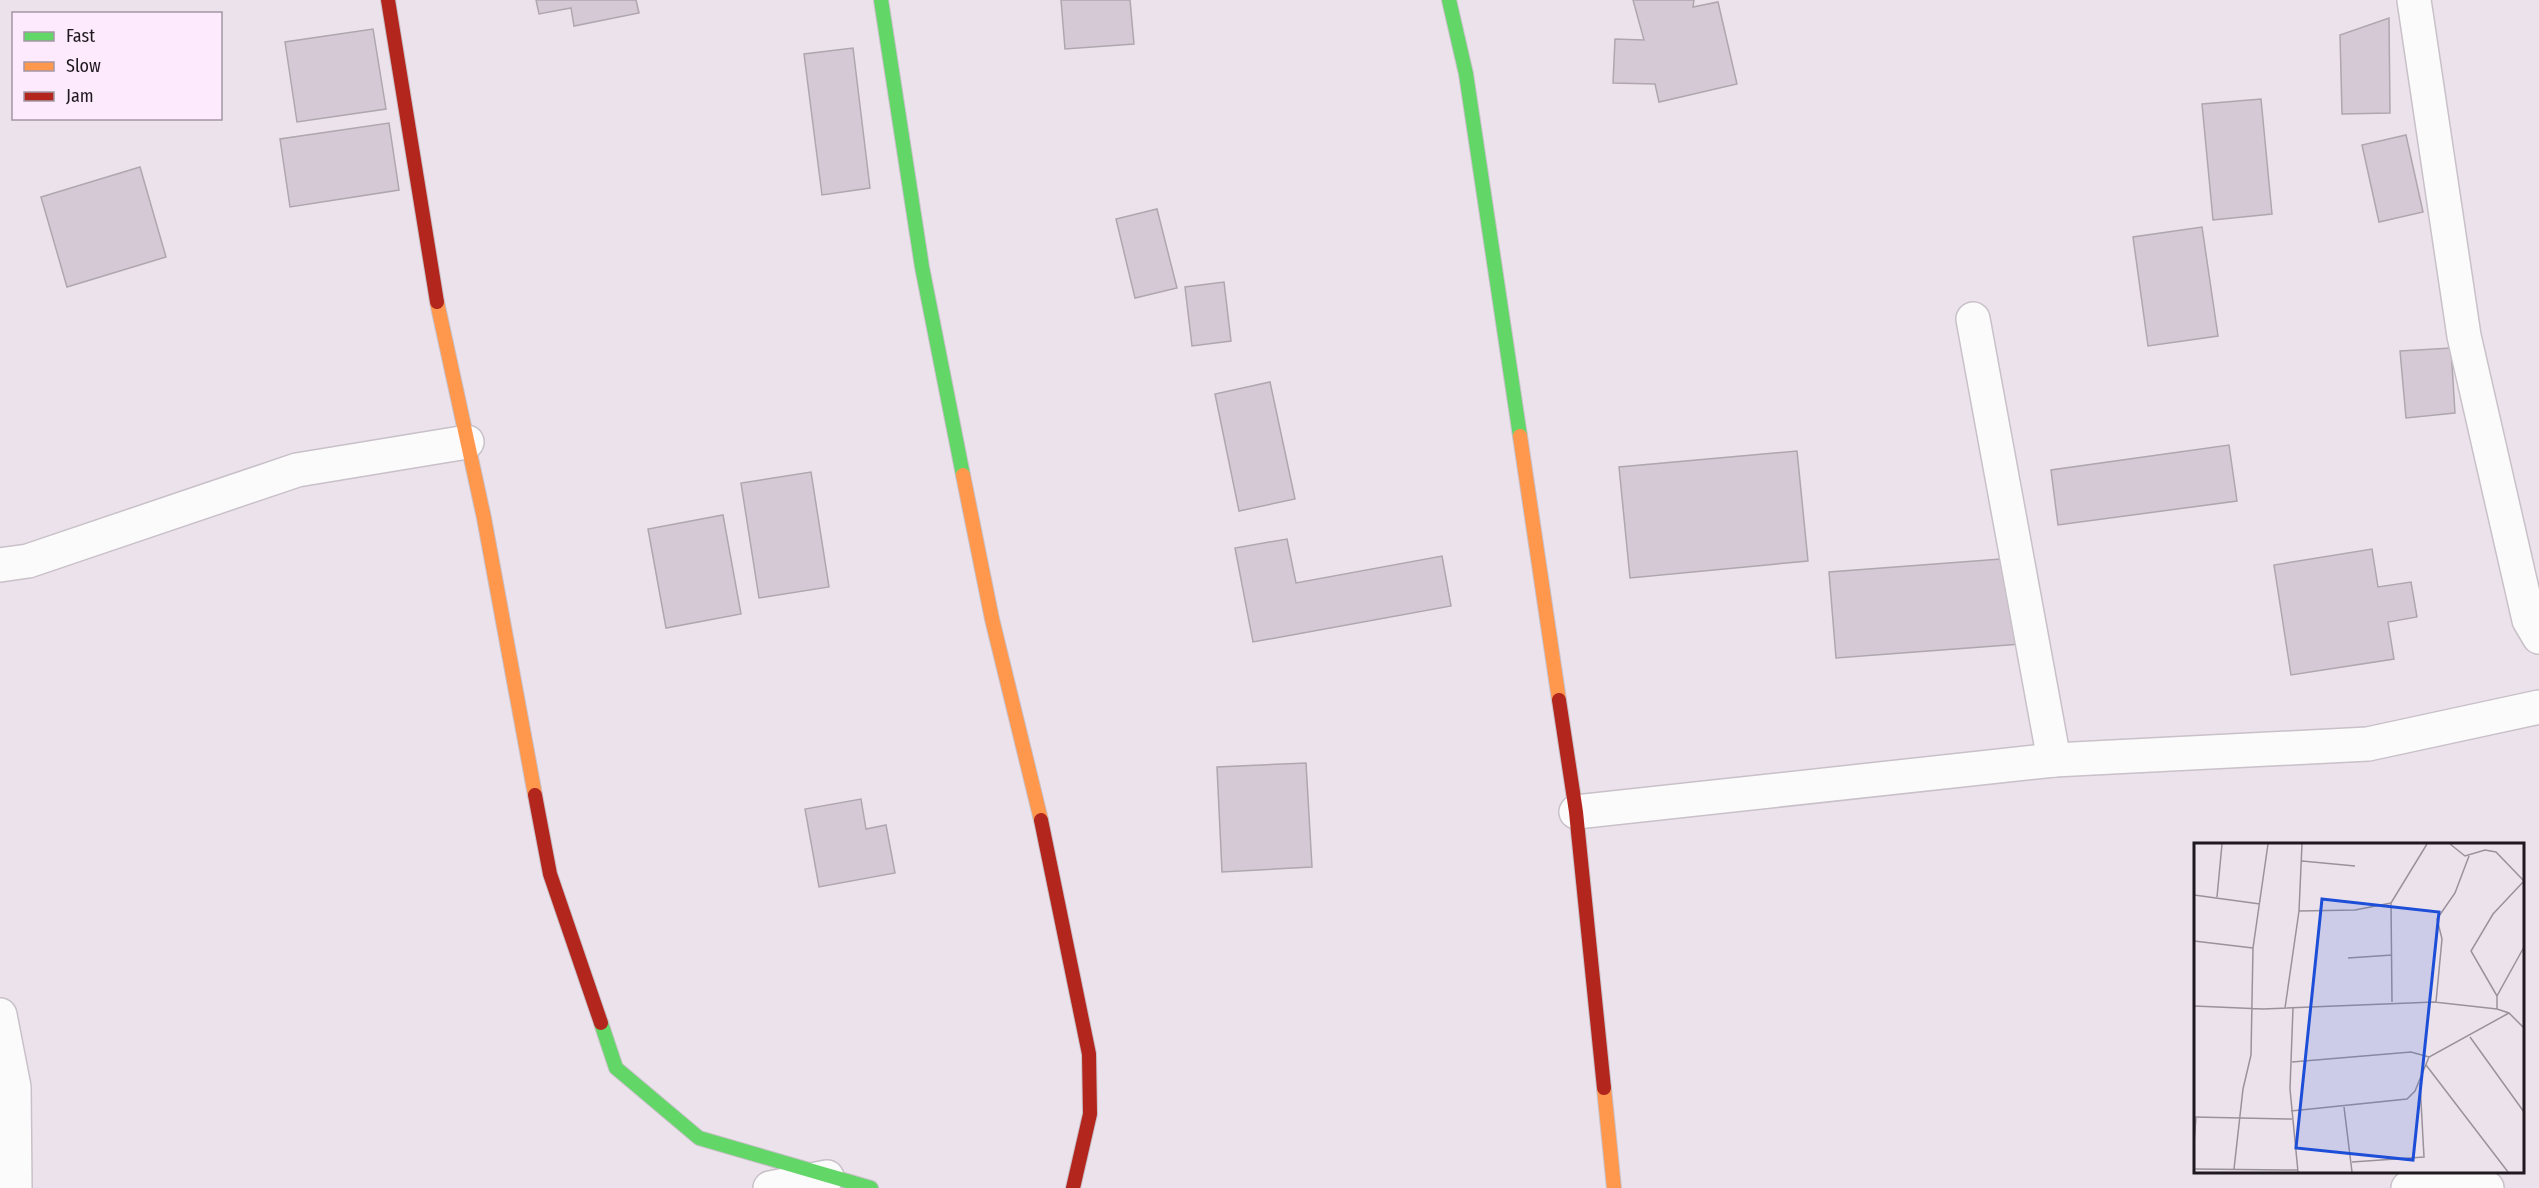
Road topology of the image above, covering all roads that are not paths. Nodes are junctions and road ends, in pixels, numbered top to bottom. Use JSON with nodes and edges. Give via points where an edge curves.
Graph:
{"nodes":[{"id":1,"x":388,"y":0,"type":"edge"},
{"id":2,"x":881,"y":0,"type":"edge"},
{"id":3,"x":1449,"y":0,"type":"edge"},
{"id":4,"x":2415,"y":0,"type":"edge"},
{"id":5,"x":1973,"y":320,"type":"dead end"},
{"id":6,"x":468,"y":442,"type":"junction"},
{"id":7,"x":0,"y":565,"type":"edge"},
{"id":8,"x":2539,"y":637,"type":"edge"},
{"id":9,"x":2539,"y":707,"type":"edge"},
{"id":10,"x":2054,"y":760,"type":"junction"},
{"id":11,"x":1576,"y":812,"type":"junction"},
{"id":12,"x":0,"y":1015,"type":"edge"},
{"id":13,"x":827,"y":1177,"type":"junction"},
{"id":14,"x":15,"y":1188,"type":"edge"},
{"id":15,"x":770,"y":1188,"type":"edge"},
{"id":16,"x":872,"y":1188,"type":"edge"},
{"id":17,"x":1073,"y":1188,"type":"edge"},
{"id":18,"x":1614,"y":1188,"type":"edge"},
{"id":19,"x":2408,"y":1188,"type":"edge"},
{"id":20,"x":2487,"y":1188,"type":"edge"}],
"edges":[{"from":1,"to":6,"type":"street","via":[[437,303]]},
{"from":2,"to":17,"type":"street","via":[[926,291],[992,620],[1050,856],[1089,1054],[1090,1114]]},
{"from":3,"to":11,"type":"street","via":[[1466,74]]},
{"from":4,"to":8,"type":"street","via":[[2464,336],[2529,620]]},
{"from":5,"to":10,"type":"street"},
{"from":6,"to":7,"type":"street","via":[[297,470],[28,561]]},
{"from":6,"to":13,"type":"street","via":[[550,874],[616,1068],[699,1138]]},
{"from":9,"to":10,"type":"street","via":[[2368,744]]},
{"from":10,"to":11,"type":"street"},
{"from":11,"to":18,"type":"street"},
{"from":12,"to":14,"type":"street","via":[[14,1087]]},
{"from":13,"to":15,"type":"street"},
{"from":13,"to":16,"type":"street"},
{"from":19,"to":20,"type":"street","via":[[2462,1179]]}]}
